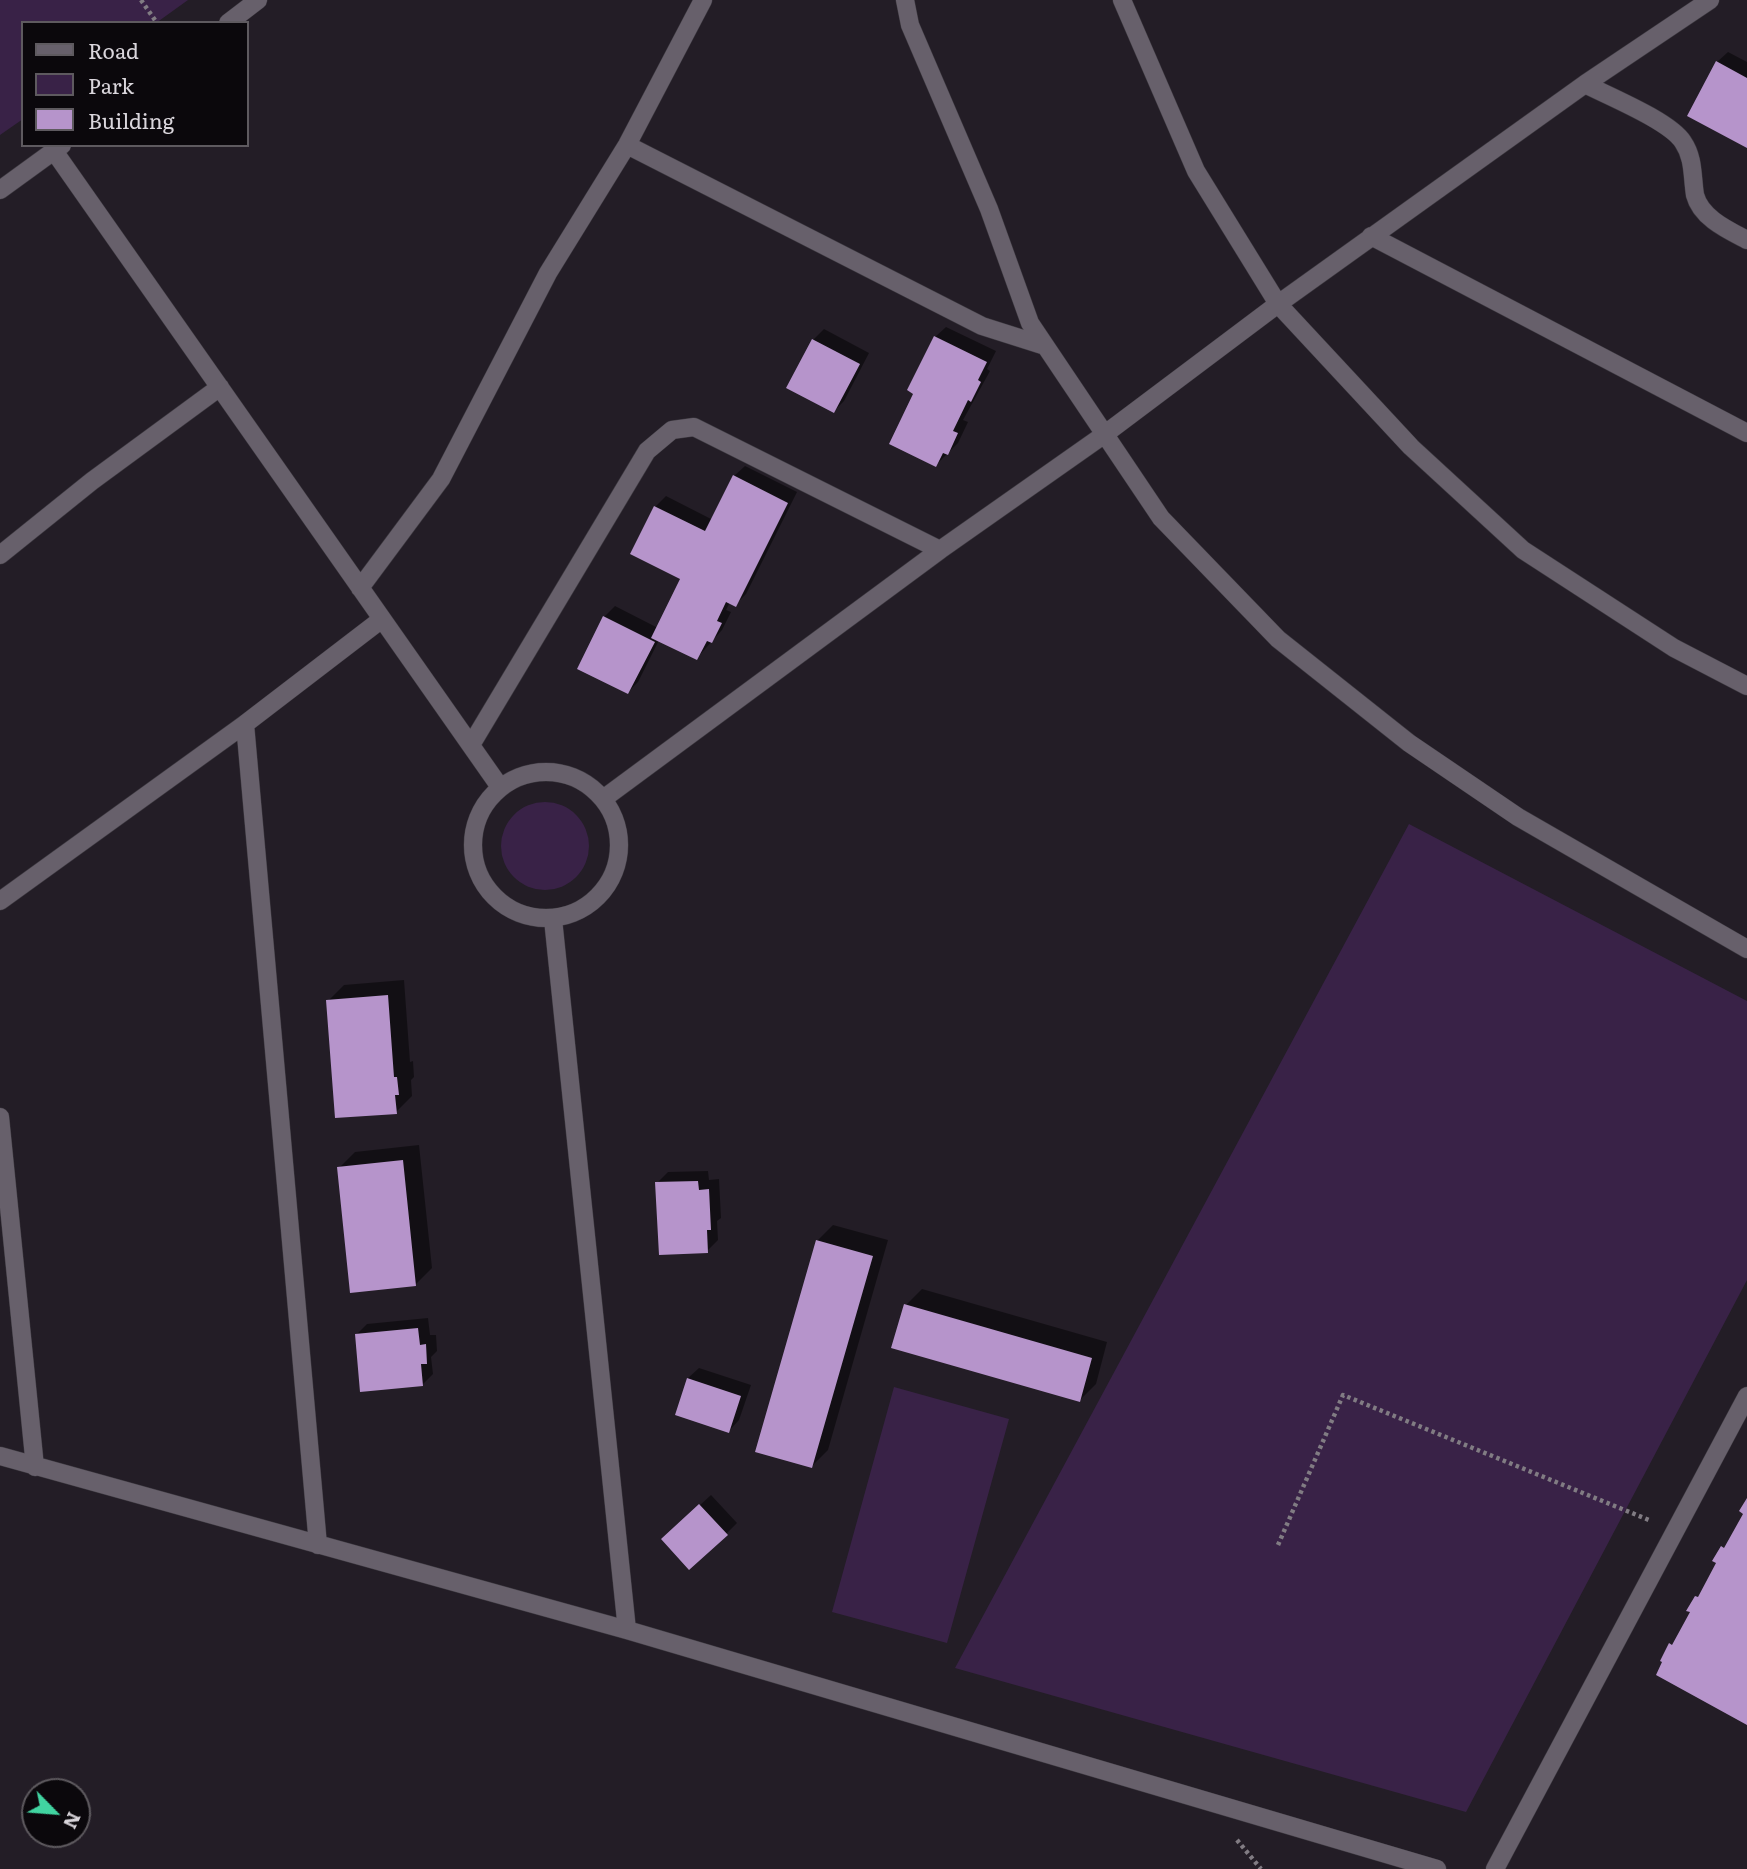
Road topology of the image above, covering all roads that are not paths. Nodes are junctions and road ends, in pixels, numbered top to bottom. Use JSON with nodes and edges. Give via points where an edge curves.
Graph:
{"nodes":[{"id":1,"x":258,"y":0,"type":"edge"},
{"id":2,"x":703,"y":0,"type":"edge"},
{"id":3,"x":905,"y":0,"type":"edge"},
{"id":4,"x":1122,"y":0,"type":"edge"},
{"id":5,"x":1710,"y":0,"type":"edge"},
{"id":6,"x":231,"y":21,"type":"edge"},
{"id":7,"x":1585,"y":84,"type":"junction"},
{"id":8,"x":627,"y":145,"type":"junction"},
{"id":9,"x":58,"y":148,"type":"edge"},
{"id":10,"x":0,"y":190,"type":"edge"},
{"id":11,"x":1371,"y":236,"type":"junction"},
{"id":12,"x":1747,"y":240,"type":"edge"},
{"id":13,"x":1278,"y":304,"type":"junction"},
{"id":14,"x":1045,"y":346,"type":"junction"},
{"id":15,"x":220,"y":387,"type":"junction"},
{"id":16,"x":1747,"y":433,"type":"edge"},
{"id":17,"x":1105,"y":434,"type":"junction"},
{"id":18,"x":940,"y":550,"type":"junction"},
{"id":19,"x":0,"y":555,"type":"edge"},
{"id":20,"x":360,"y":588,"type":"junction"},
{"id":21,"x":382,"y":619,"type":"junction"},
{"id":22,"x":1747,"y":686,"type":"edge"},
{"id":23,"x":245,"y":724,"type":"junction"},
{"id":24,"x":471,"y":745,"type":"junction"},
{"id":25,"x":500,"y":787,"type":"junction"},
{"id":26,"x":603,"y":799,"type":"junction"},
{"id":27,"x":0,"y":901,"type":"edge"},
{"id":28,"x":553,"y":919,"type":"junction"},
{"id":29,"x":1747,"y":949,"type":"edge"},
{"id":30,"x":0,"y":1116,"type":"edge"},
{"id":31,"x":1747,"y":1396,"type":"edge"},
{"id":32,"x":0,"y":1456,"type":"edge"},
{"id":33,"x":35,"y":1467,"type":"junction"},
{"id":34,"x":318,"y":1545,"type":"junction"},
{"id":35,"x":627,"y":1630,"type":"junction"},
{"id":36,"x":1437,"y":1869,"type":"edge"},
{"id":37,"x":1495,"y":1869,"type":"edge"}],
"edges":[{"from":1,"to":6,"type":"street"},
{"from":2,"to":8,"type":"street"},
{"from":3,"to":14,"type":"street","via":[[910,25],[989,209],[1030,323]]},
{"from":4,"to":13,"type":"street","via":[[1196,171]]},
{"from":5,"to":7,"type":"street"},
{"from":7,"to":11,"type":"street"},
{"from":7,"to":12,"type":"street","via":[[1665,126],[1682,140],[1691,159],[1696,198],[1714,222]]},
{"from":8,"to":14,"type":"street","via":[[982,326]]},
{"from":8,"to":20,"type":"street","via":[[548,273],[441,479]]},
{"from":9,"to":10,"type":"street"},
{"from":9,"to":15,"type":"street"},
{"from":11,"to":13,"type":"street"},
{"from":11,"to":16,"type":"street"},
{"from":13,"to":17,"type":"street"},
{"from":13,"to":22,"type":"street","via":[[1411,447],[1523,550],[1674,649]]},
{"from":14,"to":17,"type":"street"},
{"from":15,"to":19,"type":"street"},
{"from":15,"to":20,"type":"street"},
{"from":17,"to":18,"type":"street"},
{"from":17,"to":29,"type":"street","via":[[1161,518],[1278,639],[1409,743],[1518,817]]},
{"from":18,"to":24,"type":"street","via":[[694,427],[673,429],[647,451]]},
{"from":18,"to":26,"type":"street"},
{"from":20,"to":21,"type":"street"},
{"from":21,"to":23,"type":"street"},
{"from":21,"to":24,"type":"street"},
{"from":23,"to":27,"type":"street"},
{"from":23,"to":34,"type":"street"},
{"from":24,"to":25,"type":"street"},
{"from":25,"to":26,"type":"street","via":[[520,776],[565,774],[586,783]]},
{"from":25,"to":28,"type":"street","via":[[484,805],[474,827],[477,873],[489,893],[508,909]]},
{"from":26,"to":28,"type":"street","via":[[619,840],[609,883],[594,901]]},
{"from":28,"to":35,"type":"street"},
{"from":30,"to":33,"type":"street"},
{"from":31,"to":37,"type":"street"},
{"from":32,"to":33,"type":"street"},
{"from":33,"to":34,"type":"street"},
{"from":34,"to":35,"type":"street"},
{"from":35,"to":36,"type":"street"}]}
